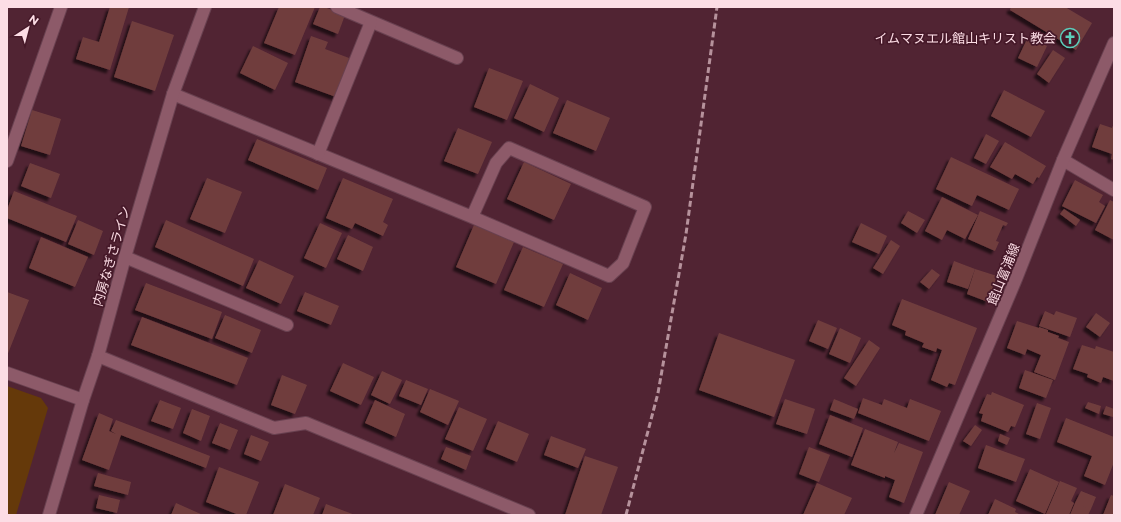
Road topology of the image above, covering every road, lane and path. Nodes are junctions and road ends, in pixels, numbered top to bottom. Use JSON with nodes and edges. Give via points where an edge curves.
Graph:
{"nodes":[{"id":1,"x":61,"y":7,"type":"edge"},
{"id":2,"x":205,"y":7,"type":"edge"},
{"id":3,"x":337,"y":7,"type":"edge"},
{"id":4,"x":371,"y":22,"type":"junction"},
{"id":5,"x":1114,"y":43,"type":"edge"},
{"id":6,"x":457,"y":58,"type":"dead end"},
{"id":7,"x":173,"y":94,"type":"junction"},
{"id":8,"x":318,"y":154,"type":"junction"},
{"id":9,"x":1063,"y":160,"type":"junction"},
{"id":10,"x":7,"y":161,"type":"edge"},
{"id":11,"x":1114,"y":190,"type":"edge"},
{"id":12,"x":472,"y":217,"type":"junction"},
{"id":13,"x":125,"y":257,"type":"junction"},
{"id":14,"x":287,"y":325,"type":"dead end"},
{"id":15,"x":98,"y":356,"type":"junction"},
{"id":16,"x":7,"y":373,"type":"edge"},
{"id":17,"x":83,"y":400,"type":"junction"},
{"id":18,"x":49,"y":515,"type":"edge"},
{"id":19,"x":529,"y":515,"type":"edge"},
{"id":20,"x":916,"y":515,"type":"edge"}],
"edges":[{"from":1,"to":10,"type":"street"},
{"from":2,"to":7,"type":"street","name":"内房なぎさライン"},
{"from":3,"to":4,"type":"street"},
{"from":4,"to":6,"type":"street"},
{"from":4,"to":8,"type":"street"},
{"from":5,"to":9,"type":"street","name":"館山富浦線"},
{"from":7,"to":8,"type":"street"},
{"from":7,"to":13,"type":"street","name":"内房なぎさライン"},
{"from":8,"to":12,"type":"street"},
{"from":9,"to":11,"type":"street"},
{"from":9,"to":20,"type":"street","name":"館山富浦線","via":[[1016,279]]},
{"from":12,"to":12,"type":"street","via":[[609,276],[623,263],[645,207],[509,148],[496,163]]},
{"from":13,"to":14,"type":"street"},
{"from":13,"to":15,"type":"street","name":"内房なぎさライン"},
{"from":15,"to":17,"type":"street","name":"内房なぎさライン"},
{"from":15,"to":19,"type":"street","via":[[274,428],[306,423]]},
{"from":16,"to":17,"type":"street"},
{"from":17,"to":18,"type":"street","name":"内房なぎさライン"}]}
